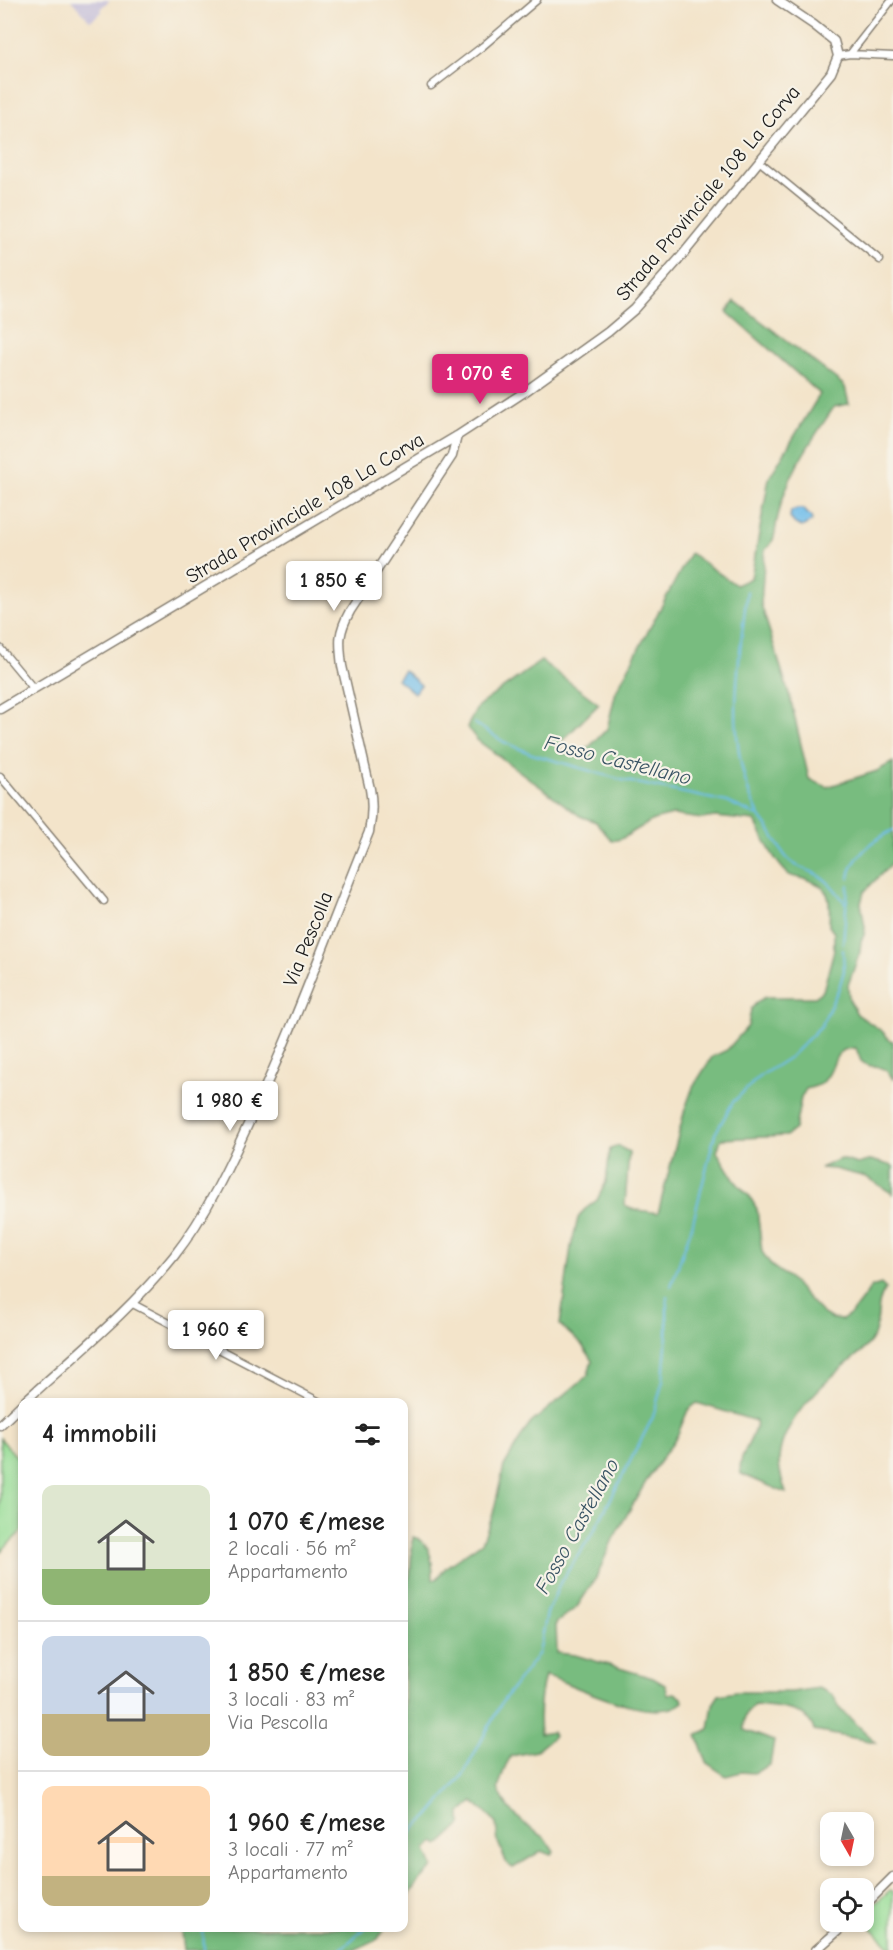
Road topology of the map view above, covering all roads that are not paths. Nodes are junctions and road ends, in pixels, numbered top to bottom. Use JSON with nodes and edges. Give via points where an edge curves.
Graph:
{"nodes":[{"id":1,"x":537,"y":0,"type":"edge"},
{"id":2,"x":777,"y":0,"type":"edge"},
{"id":3,"x":892,"y":0,"type":"edge"},
{"id":4,"x":850,"y":54,"type":"junction"},
{"id":5,"x":838,"y":56,"type":"junction"},
{"id":6,"x":893,"y":56,"type":"edge"},
{"id":7,"x":431,"y":86,"type":"dead end"},
{"id":8,"x":759,"y":161,"type":"junction"},
{"id":9,"x":880,"y":260,"type":"dead end"},
{"id":10,"x":457,"y":436,"type":"junction"},
{"id":11,"x":0,"y":648,"type":"edge"},
{"id":12,"x":34,"y":689,"type":"junction"},
{"id":13,"x":0,"y":709,"type":"edge"},
{"id":14,"x":0,"y":776,"type":"edge"},
{"id":15,"x":104,"y":901,"type":"dead end"},
{"id":16,"x":131,"y":1303,"type":"junction"},
{"id":17,"x":28,"y":1398,"type":"edge"},
{"id":18,"x":312,"y":1398,"type":"edge"},
{"id":19,"x":18,"y":1408,"type":"edge"},
{"id":20,"x":0,"y":1425,"type":"edge"},
{"id":21,"x":893,"y":1878,"type":"edge"},
{"id":22,"x":874,"y":1896,"type":"edge"},
{"id":23,"x":837,"y":1932,"type":"edge"},
{"id":24,"x":816,"y":1950,"type":"edge"}],
"edges":[{"from":1,"to":7,"type":"street"},
{"from":2,"to":5,"type":"street","via":[[834,41]]},
{"from":3,"to":4,"type":"street"},
{"from":4,"to":5,"type":"street"},
{"from":4,"to":6,"type":"street"},
{"from":5,"to":8,"type":"street","name":"Strada Provinciale 108 La Corva","via":[[831,73]]},
{"from":8,"to":9,"type":"street"},
{"from":8,"to":10,"type":"street","name":"Strada Provinciale 108 La Corva","via":[[635,309],[523,393]]},
{"from":10,"to":12,"type":"street","name":"Strada Provinciale 108 La Corva"},
{"from":10,"to":16,"type":"street","name":"Via Pescolla","via":[[452,456],[341,628],[342,666],[372,802],[369,832],[271,1075],[217,1191],[173,1258]]},
{"from":11,"to":12,"type":"street"},
{"from":12,"to":13,"type":"street","name":"Strada Provinciale 108 La Corva"},
{"from":14,"to":15,"type":"street"},
{"from":16,"to":17,"type":"street","name":"Via Pescolla"},
{"from":16,"to":18,"type":"street"},
{"from":19,"to":20,"type":"street","name":"Via Pescolla"},
{"from":21,"to":22,"type":"street"},
{"from":23,"to":24,"type":"street"}]}
